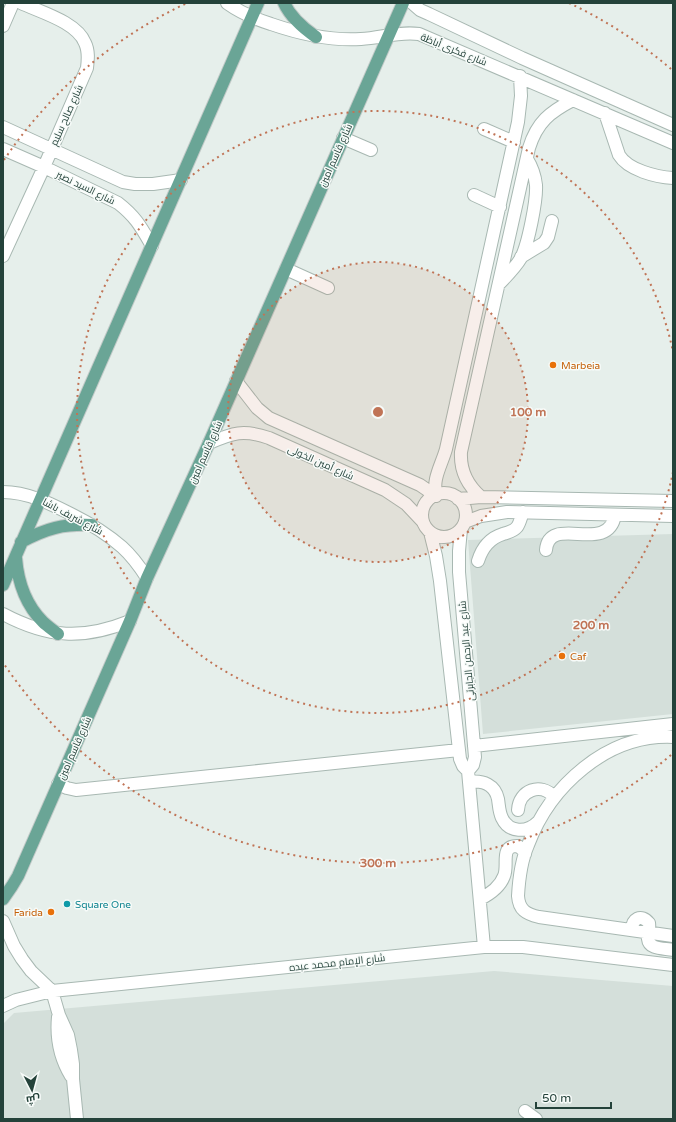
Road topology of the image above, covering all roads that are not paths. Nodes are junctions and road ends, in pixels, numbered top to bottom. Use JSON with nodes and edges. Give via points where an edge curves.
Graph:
{"nodes":[{"id":1,"x":13,"y":3,"type":"edge"},
{"id":2,"x":21,"y":3,"type":"edge"},
{"id":3,"x":227,"y":3,"type":"edge"},
{"id":4,"x":258,"y":3,"type":"edge"},
{"id":5,"x":284,"y":3,"type":"edge"},
{"id":6,"x":403,"y":3,"type":"edge"},
{"id":7,"x":412,"y":3,"type":"edge"},
{"id":8,"x":251,"y":17,"type":"junction"},
{"id":9,"x":3,"y":26,"type":"edge"},
{"id":10,"x":388,"y":35,"type":"junction"},
{"id":11,"x":316,"y":37,"type":"junction"},
{"id":12,"x":520,"y":76,"type":"junction"},
{"id":13,"x":573,"y":100,"type":"junction"},
{"id":14,"x":605,"y":113,"type":"junction"},
{"id":15,"x":673,"y":124,"type":"edge"},
{"id":16,"x":3,"y":127,"type":"edge"},
{"id":17,"x":484,"y":129,"type":"dead end"},
{"id":18,"x":343,"y":138,"type":"junction"},
{"id":19,"x":514,"y":142,"type":"junction"},
{"id":20,"x":673,"y":143,"type":"edge"},
{"id":21,"x":52,"y":148,"type":"junction"},
{"id":22,"x":3,"y":149,"type":"edge"},
{"id":23,"x":371,"y":150,"type":"dead end"},
{"id":24,"x":527,"y":159,"type":"junction"},
{"id":25,"x":44,"y":167,"type":"junction"},
{"id":26,"x":673,"y":178,"type":"edge"},
{"id":27,"x":181,"y":180,"type":"junction"},
{"id":28,"x":474,"y":195,"type":"dead end"},
{"id":29,"x":500,"y":207,"type":"junction"},
{"id":30,"x":528,"y":236,"type":"junction"},
{"id":31,"x":152,"y":246,"type":"junction"},
{"id":32,"x":3,"y":256,"type":"edge"},
{"id":33,"x":521,"y":257,"type":"junction"},
{"id":34,"x":286,"y":269,"type":"junction"},
{"id":35,"x":498,"y":284,"type":"junction"},
{"id":36,"x":328,"y":288,"type":"dead end"},
{"id":37,"x":236,"y":380,"type":"junction"},
{"id":38,"x":209,"y":443,"type":"junction"},
{"id":39,"x":3,"y":492,"type":"edge"},
{"id":40,"x":436,"y":495,"type":"junction"},
{"id":41,"x":481,"y":497,"type":"junction"},
{"id":42,"x":40,"y":499,"type":"junction"},
{"id":43,"x":458,"y":499,"type":"junction"},
{"id":44,"x":673,"y":501,"type":"edge"},
{"id":45,"x":523,"y":512,"type":"junction"},
{"id":46,"x":615,"y":515,"type":"junction"},
{"id":47,"x":673,"y":516,"type":"edge"},
{"id":48,"x":423,"y":522,"type":"junction"},
{"id":49,"x":92,"y":525,"type":"junction"},
{"id":50,"x":463,"y":525,"type":"junction"},
{"id":51,"x":430,"y":532,"type":"junction"},
{"id":52,"x":21,"y":542,"type":"junction"},
{"id":53,"x":546,"y":550,"type":"dead end"},
{"id":54,"x":16,"y":555,"type":"junction"},
{"id":55,"x":478,"y":561,"type":"dead end"},
{"id":56,"x":147,"y":578,"type":"junction"},
{"id":57,"x":3,"y":585,"type":"edge"},
{"id":58,"x":3,"y":614,"type":"edge"},
{"id":59,"x":130,"y":620,"type":"junction"},
{"id":60,"x":58,"y":634,"type":"junction"},
{"id":61,"x":673,"y":724,"type":"edge"},
{"id":62,"x":673,"y":737,"type":"edge"},
{"id":63,"x":474,"y":746,"type":"junction"},
{"id":64,"x":459,"y":750,"type":"junction"},
{"id":65,"x":469,"y":776,"type":"junction"},
{"id":66,"x":58,"y":784,"type":"junction"},
{"id":67,"x":554,"y":797,"type":"junction"},
{"id":68,"x":518,"y":810,"type":"dead end"},
{"id":69,"x":538,"y":822,"type":"junction"},
{"id":70,"x":525,"y":854,"type":"junction"},
{"id":71,"x":3,"y":899,"type":"edge"},
{"id":72,"x":480,"y":899,"type":"junction"},
{"id":73,"x":3,"y":921,"type":"edge"},
{"id":74,"x":649,"y":932,"type":"junction"},
{"id":75,"x":673,"y":936,"type":"edge"},
{"id":76,"x":484,"y":947,"type":"junction"},
{"id":77,"x":673,"y":950,"type":"edge"},
{"id":78,"x":673,"y":965,"type":"edge"},
{"id":79,"x":52,"y":991,"type":"junction"},
{"id":80,"x":3,"y":1006,"type":"edge"},
{"id":81,"x":525,"y":1111,"type":"dead end"},
{"id":82,"x":77,"y":1119,"type":"edge"},
{"id":83,"x":536,"y":1119,"type":"edge"}],
"edges":[{"from":1,"to":9,"type":"street"},
{"from":2,"to":21,"type":"street","name":"شارع صالح سليم","via":[[68,24],[85,43],[88,56],[87,68]]},
{"from":3,"to":8,"type":"street","name":"شارع فكرى أباظة"},
{"from":4,"to":8,"type":"main road"},
{"from":5,"to":11,"type":"main road","via":[[295,20]]},
{"from":6,"to":10,"type":"main road","name":"شارع قاسم امين"},
{"from":7,"to":15,"type":"street","name":"شارع فكرى أباظة","via":[[420,10],[522,58]]},
{"from":8,"to":11,"type":"street","name":"شارع فكرى أباظة"},
{"from":8,"to":27,"type":"main road"},
{"from":10,"to":11,"type":"street","name":"شارع فكرى أباظة","via":[[360,39]]},
{"from":10,"to":12,"type":"street","name":"شارع فكرى أباظة","via":[[419,34]]},
{"from":10,"to":18,"type":"main road","name":"شارع قاسم امين"},
{"from":12,"to":13,"type":"street","name":"شارع فكرى أباظة"},
{"from":12,"to":19,"type":"street","via":[[521,104]]},
{"from":13,"to":14,"type":"street","name":"شارع فكرى أباظة"},
{"from":13,"to":24,"type":"street","via":[[550,113],[539,126]]},
{"from":14,"to":20,"type":"street","name":"شارع فكرى أباظة"},
{"from":14,"to":26,"type":"street","via":[[623,161],[648,174]]},
{"from":16,"to":21,"type":"street","name":"شارع السيد نصير"},
{"from":17,"to":19,"type":"street"},
{"from":18,"to":23,"type":"street"},
{"from":18,"to":34,"type":"main road","name":"شارع قاسم امين"},
{"from":19,"to":29,"type":"street"},
{"from":21,"to":25,"type":"street","name":"شارع صالح سليم"},
{"from":21,"to":27,"type":"street","name":"شارع السيد نصير","via":[[123,182],[153,184]]},
{"from":22,"to":25,"type":"street","name":"شارع السيد نصير"},
{"from":24,"to":30,"type":"street","via":[[534,174],[536,189]]},
{"from":24,"to":35,"type":"street"},
{"from":25,"to":31,"type":"street","name":"شارع السيد نصير","via":[[118,203],[129,211],[138,221]]},
{"from":25,"to":32,"type":"street","name":"شارع صالح سليم"},
{"from":27,"to":31,"type":"main road"},
{"from":28,"to":29,"type":"street"},
{"from":29,"to":40,"type":"street","via":[[446,449],[435,481]]},
{"from":30,"to":33,"type":"street"},
{"from":30,"to":33,"type":"street","via":[[534,240],[540,238],[550,220],[548,237],[544,243]]},
{"from":31,"to":42,"type":"main road"},
{"from":33,"to":35,"type":"street"},
{"from":34,"to":36,"type":"street"},
{"from":34,"to":37,"type":"main road","name":"شارع قاسم امين"},
{"from":35,"to":41,"type":"street","via":[[461,452],[465,477]]},
{"from":37,"to":38,"type":"main road","name":"شارع قاسم امين"},
{"from":37,"to":40,"type":"street","name":"شارع أمين الخولى","via":[[257,408],[269,418],[420,485]]},
{"from":38,"to":48,"type":"street","name":"شارع أمين الخولى","via":[[240,433],[269,438],[385,490],[406,504]]},
{"from":38,"to":56,"type":"main road","name":"شارع قاسم امين"},
{"from":39,"to":42,"type":"street","name":"شارع شريف باشا","via":[[25,494]]},
{"from":40,"to":43,"type":"street","via":[[446,494]]},
{"from":40,"to":48,"type":"street","via":[[424,506]]},
{"from":41,"to":43,"type":"street"},
{"from":41,"to":44,"type":"street"},
{"from":42,"to":49,"type":"street","name":"شارع شريف باشا"},
{"from":42,"to":52,"type":"main road"},
{"from":43,"to":50,"type":"street","via":[[465,509]]},
{"from":45,"to":46,"type":"street"},
{"from":45,"to":50,"type":"street","via":[[494,513]]},
{"from":45,"to":55,"type":"street","via":[[518,526],[511,532],[491,540],[482,550]]},
{"from":46,"to":47,"type":"street"},
{"from":46,"to":53,"type":"street","via":[[613,523],[605,532],[556,535],[550,539]]},
{"from":48,"to":51,"type":"street"},
{"from":49,"to":52,"type":"main road","via":[[73,524],[55,527]]},
{"from":49,"to":56,"type":"street","name":"شارع شريف باشا","via":[[123,548]]},
{"from":50,"to":51,"type":"street","via":[[448,537]]},
{"from":50,"to":63,"type":"street","name":"شارع عبد الرحمن الجابرتى","via":[[459,572]]},
{"from":51,"to":64,"type":"street","name":"شارع عبد الرحمن الجابرتى","via":[[440,581]]},
{"from":52,"to":54,"type":"main road"},
{"from":54,"to":57,"type":"main road"},
{"from":54,"to":60,"type":"main road","via":[[22,591],[31,608]]},
{"from":56,"to":59,"type":"main road","name":"شارع قاسم امين"},
{"from":58,"to":60,"type":"street","via":[[34,628]]},
{"from":59,"to":60,"type":"street","via":[[113,628],[95,632]]},
{"from":59,"to":66,"type":"main road","name":"شارع قاسم امين"},
{"from":61,"to":63,"type":"street"},
{"from":62,"to":67,"type":"street","via":[[644,739],[611,750],[581,770]]},
{"from":63,"to":65,"type":"street","name":"شارع عبد الرحمن الجابرتى","via":[[474,761]]},
{"from":64,"to":65,"type":"street","name":"شارع عبد الرحمن الجابرتى","via":[[461,763]]},
{"from":64,"to":66,"type":"street","via":[[76,790]]},
{"from":65,"to":69,"type":"street","via":[[486,783],[494,790],[502,819],[512,828],[526,830]]},
{"from":65,"to":72,"type":"street","name":"شارع عبد الرحمن الجابرتى"},
{"from":66,"to":71,"type":"main road","name":"شارع قاسم امين","via":[[18,876]]},
{"from":67,"to":68,"type":"street","via":[[544,790],[531,790],[521,798]]},
{"from":67,"to":69,"type":"street"},
{"from":69,"to":70,"type":"street"},
{"from":70,"to":72,"type":"street","via":[[518,846],[508,849],[503,878],[494,891]]},
{"from":70,"to":74,"type":"street","via":[[518,896],[520,905],[526,912],[539,917],[632,930],[634,921],[642,918],[649,923]]},
{"from":72,"to":76,"type":"street","name":"شارع عبد الرحمن الجابرتى"},
{"from":73,"to":79,"type":"street","via":[[22,959]]},
{"from":74,"to":75,"type":"street"},
{"from":74,"to":77,"type":"street","via":[[648,941],[651,946]]},
{"from":76,"to":78,"type":"street","name":"شارع الإمام محمد عبده","via":[[530,948]]},
{"from":76,"to":79,"type":"street","name":"شارع الإمام محمد عبده"},
{"from":79,"to":80,"type":"street","name":"شارع الإمام محمد عبده"},
{"from":79,"to":82,"type":"street","via":[[65,1028],[64,1043],[72,1057]]},
{"from":81,"to":83,"type":"street"}]}
